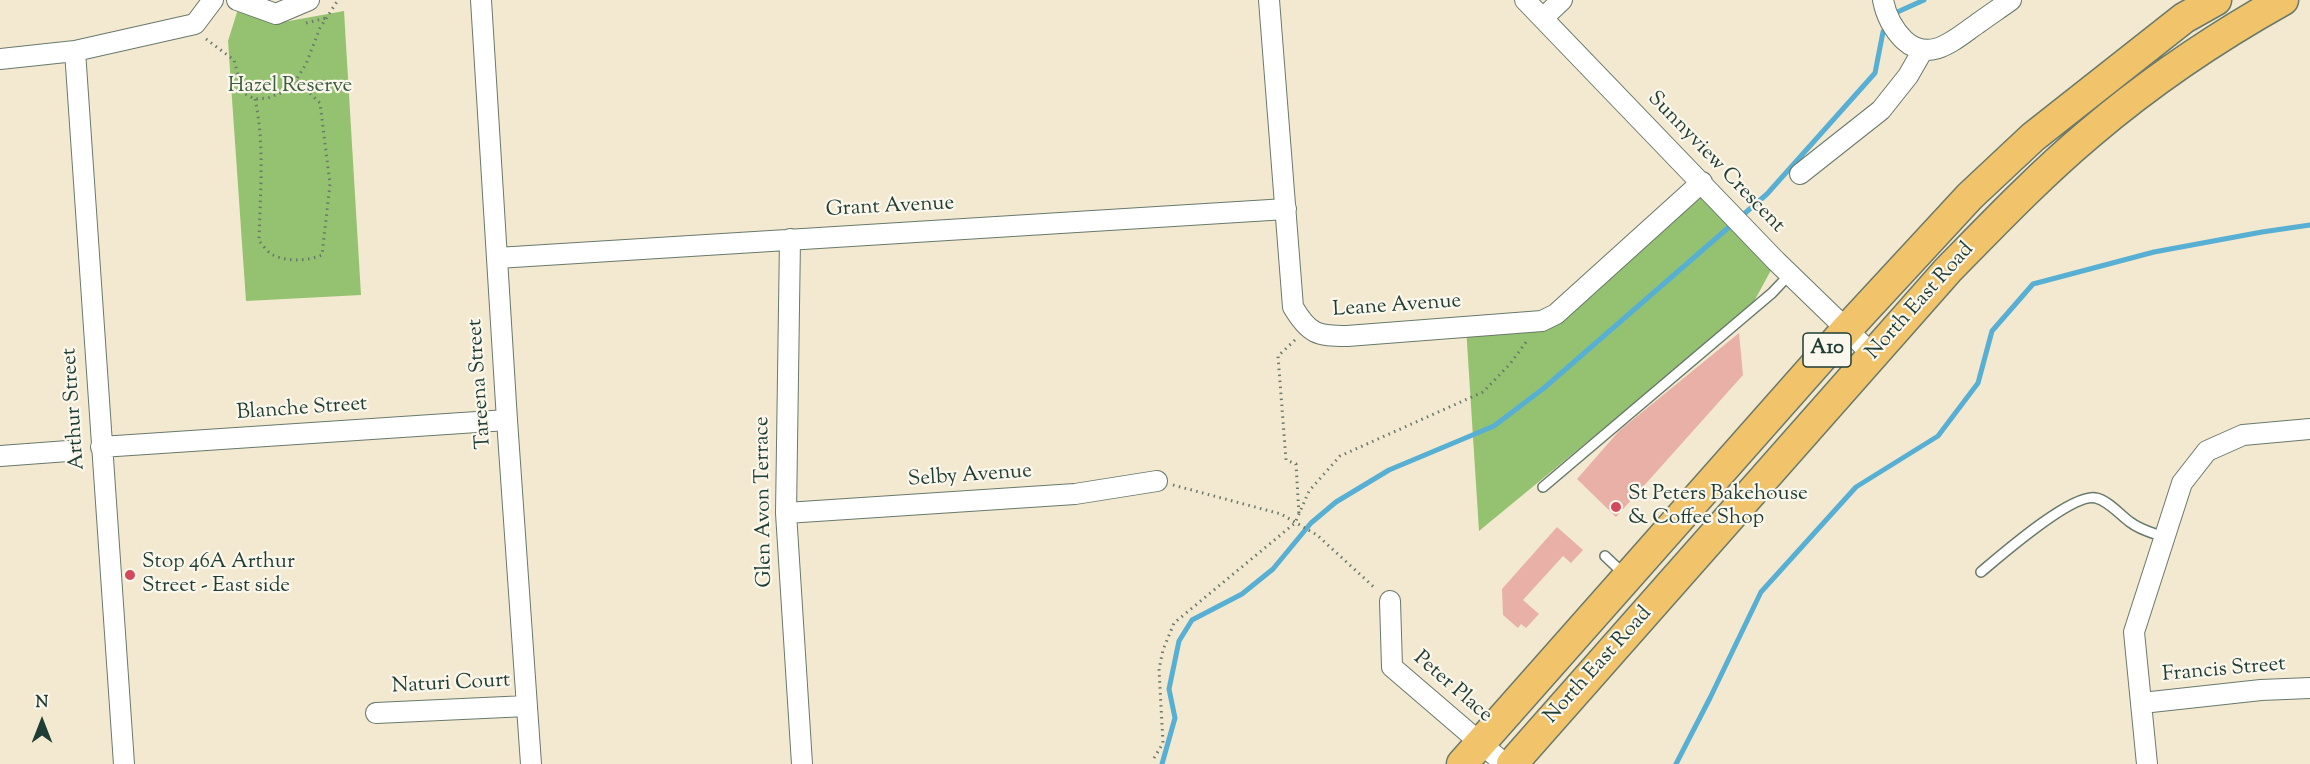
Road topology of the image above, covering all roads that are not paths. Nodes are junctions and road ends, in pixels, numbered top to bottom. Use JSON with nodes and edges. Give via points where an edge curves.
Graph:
{"nodes":[{"id":1,"x":213,"y":0,"type":"edge"},
{"id":2,"x":237,"y":0,"type":"edge"},
{"id":3,"x":309,"y":0,"type":"edge"},
{"id":4,"x":481,"y":0,"type":"edge"},
{"id":5,"x":1269,"y":0,"type":"edge"},
{"id":6,"x":1525,"y":0,"type":"edge"},
{"id":7,"x":1562,"y":0,"type":"edge"},
{"id":8,"x":2012,"y":0,"type":"edge"},
{"id":9,"x":2283,"y":0,"type":"edge"},
{"id":10,"x":2211,"y":1,"type":"edge"},
{"id":11,"x":1887,"y":14,"type":"edge"},
{"id":12,"x":1542,"y":18,"type":"junction"},
{"id":13,"x":1923,"y":50,"type":"junction"},
{"id":14,"x":75,"y":51,"type":"junction"},
{"id":15,"x":0,"y":59,"type":"edge"},
{"id":16,"x":1800,"y":174,"type":"dead end"},
{"id":17,"x":1702,"y":183,"type":"junction"},
{"id":18,"x":1286,"y":209,"type":"junction"},
{"id":19,"x":790,"y":238,"type":"junction"},
{"id":20,"x":497,"y":258,"type":"junction"},
{"id":21,"x":1790,"y":275,"type":"junction"},
{"id":22,"x":1846,"y":330,"type":"junction"},
{"id":23,"x":1873,"y":356,"type":"junction"},
{"id":24,"x":507,"y":420,"type":"junction"},
{"id":25,"x":2310,"y":429,"type":"edge"},
{"id":26,"x":101,"y":447,"type":"junction"},
{"id":27,"x":68,"y":451,"type":"dead end"},
{"id":28,"x":0,"y":456,"type":"edge"},
{"id":29,"x":1157,"y":481,"type":"road end"},
{"id":30,"x":1543,"y":488,"type":"dead end"},
{"id":31,"x":786,"y":513,"type":"junction"},
{"id":32,"x":2164,"y":537,"type":"junction"},
{"id":33,"x":1605,"y":555,"type":"dead end"},
{"id":34,"x":1981,"y":572,"type":"dead end"},
{"id":35,"x":1628,"y":577,"type":"junction"},
{"id":36,"x":1390,"y":601,"type":"road end"},
{"id":37,"x":2310,"y":688,"type":"edge"},
{"id":38,"x":2142,"y":703,"type":"junction"},
{"id":39,"x":527,"y":706,"type":"junction"},
{"id":40,"x":376,"y":713,"type":"dead end"},
{"id":41,"x":1471,"y":754,"type":"edge"},
{"id":42,"x":124,"y":764,"type":"edge"},
{"id":43,"x":531,"y":764,"type":"edge"},
{"id":44,"x":802,"y":764,"type":"edge"},
{"id":45,"x":1505,"y":764,"type":"edge"},
{"id":46,"x":1512,"y":764,"type":"edge"},
{"id":47,"x":2147,"y":764,"type":"edge"}],
"edges":[{"from":1,"to":14,"type":"street","via":[[195,24]]},
{"from":2,"to":3,"type":"street","via":[[276,14]]},
{"from":4,"to":20,"type":"street","name":"Tareena Street"},
{"from":5,"to":18,"type":"street","name":"Leane Avenue"},
{"from":6,"to":12,"type":"street","name":"Sunnyview Crescent"},
{"from":7,"to":12,"type":"street"},
{"from":8,"to":13,"type":"street","via":[[1946,46]]},
{"from":9,"to":23,"type":"main road","name":"North East Road","number":"A10","via":[[2188,58],[2090,133],[1948,270]]},
{"from":10,"to":22,"type":"main road","name":"North East Road","number":"A10","via":[[2033,137],[1970,196]]},
{"from":11,"to":13,"type":"street","via":[[1910,45]]},
{"from":12,"to":17,"type":"street","name":"Sunnyview Crescent"},
{"from":13,"to":16,"type":"street","via":[[1881,110]]},
{"from":14,"to":15,"type":"street"},
{"from":14,"to":26,"type":"street","name":"Arthur Street"},
{"from":17,"to":18,"type":"street","name":"Leane Avenue","via":[[1556,314],[1542,321],[1347,336],[1323,336],[1308,329],[1293,307]]},
{"from":17,"to":21,"type":"street","name":"Sunnyview Crescent"},
{"from":18,"to":19,"type":"street","name":"Grant Avenue"},
{"from":19,"to":20,"type":"street","name":"Grant Avenue"},
{"from":19,"to":31,"type":"street","name":"Glen Avon Terrace"},
{"from":20,"to":24,"type":"street","name":"Tareena Street"},
{"from":21,"to":22,"type":"street","name":"Sunnyview Crescent"},
{"from":21,"to":30,"type":"lane"},
{"from":22,"to":23,"type":"street","name":"Sunnyview Crescent"},
{"from":22,"to":35,"type":"main road","name":"North East Road","number":"A10"},
{"from":23,"to":46,"type":"main road","name":"North East Road","number":"A10"},
{"from":24,"to":26,"type":"street","name":"Blanche Street"},
{"from":24,"to":39,"type":"street","name":"Tareena Street"},
{"from":25,"to":32,"type":"street","via":[[2243,435],[2208,451],[2182,483]]},
{"from":26,"to":42,"type":"street","name":"Arthur Street"},
{"from":27,"to":28,"type":"street"},
{"from":29,"to":31,"type":"street","name":"Selby Avenue","via":[[1075,494]]},
{"from":31,"to":44,"type":"street","name":"Glen Avon Terrace"},
{"from":32,"to":34,"type":"lane","via":[[2137,527],[2106,503],[2090,497],[2055,514]]},
{"from":32,"to":38,"type":"street","via":[[2134,632]]},
{"from":33,"to":35,"type":"lane"},
{"from":35,"to":41,"type":"main road","name":"North East Road","number":"A10"},
{"from":36,"to":41,"type":"street","name":"Peter Place","via":[[1392,667]]},
{"from":37,"to":38,"type":"street","name":"Francis Street"},
{"from":38,"to":47,"type":"street"},
{"from":39,"to":40,"type":"street","name":"Naturi Court"},
{"from":39,"to":43,"type":"street","name":"Tareena Street"},
{"from":41,"to":45,"type":"street","name":"Peter Place"}]}
